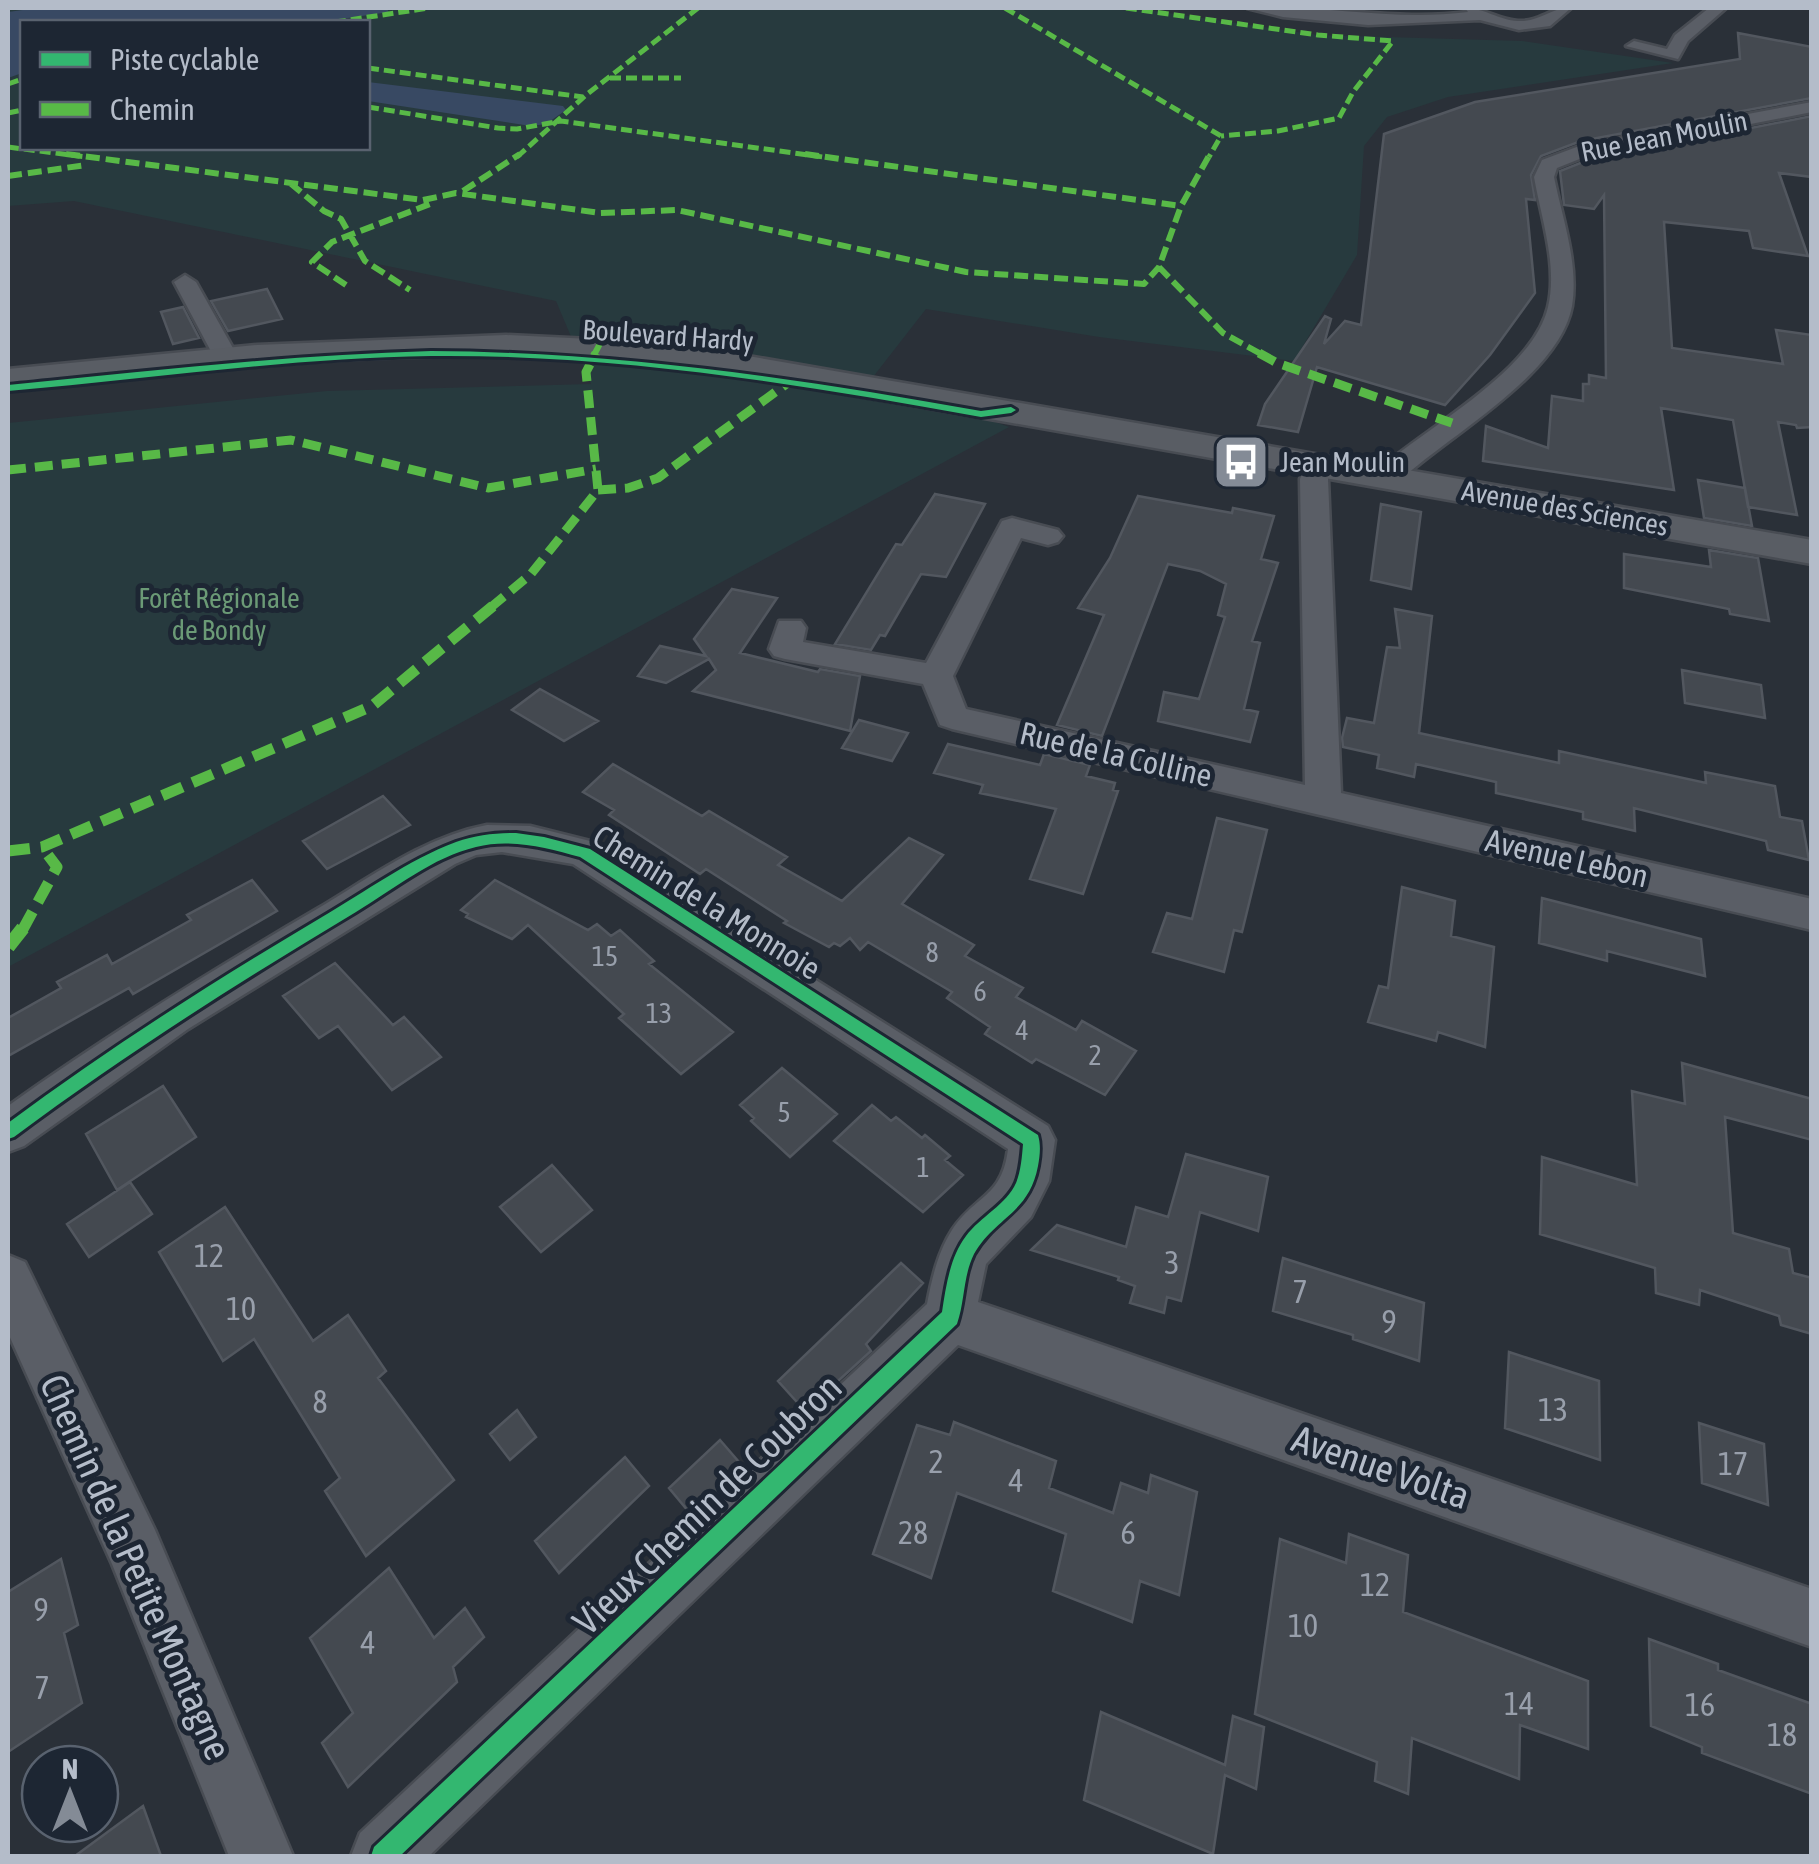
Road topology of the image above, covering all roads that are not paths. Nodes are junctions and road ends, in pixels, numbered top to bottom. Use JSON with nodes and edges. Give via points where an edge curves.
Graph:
{"nodes":[{"id":1,"x":1254,"y":8,"type":"edge"},
{"id":2,"x":1563,"y":8,"type":"edge"},
{"id":3,"x":1718,"y":8,"type":"edge"},
{"id":4,"x":1476,"y":11,"type":"edge"},
{"id":5,"x":1634,"y":46,"type":"dead end"},
{"id":6,"x":1812,"y":107,"type":"edge"},
{"id":7,"x":186,"y":282,"type":"dead end"},
{"id":8,"x":226,"y":357,"type":"junction"},
{"id":9,"x":8,"y":379,"type":"edge"},
{"id":10,"x":1318,"y":466,"type":"junction"},
{"id":11,"x":1387,"y":477,"type":"junction"},
{"id":12,"x":1048,"y":536,"type":"dead end"},
{"id":13,"x":1812,"y":552,"type":"edge"},
{"id":14,"x":790,"y":628,"type":"dead end"},
{"id":15,"x":936,"y":676,"type":"junction"},
{"id":16,"x":1322,"y":801,"type":"junction"},
{"id":17,"x":1812,"y":915,"type":"edge"},
{"id":18,"x":8,"y":1132,"type":"edge"},
{"id":19,"x":8,"y":1279,"type":"edge"},
{"id":20,"x":950,"y":1316,"type":"junction"},
{"id":21,"x":1812,"y":1618,"type":"edge"},
{"id":22,"x":261,"y":1856,"type":"edge"},
{"id":23,"x":383,"y":1856,"type":"edge"}],
"edges":[{"from":1,"to":4,"type":"street","via":[[1363,20],[1433,20]]},
{"from":2,"to":4,"type":"street","via":[[1552,20],[1524,26]]},
{"from":3,"to":5,"type":"street","via":[[1681,38],[1672,55]]},
{"from":6,"to":11,"type":"street","name":"Rue Jean Moulin","via":[[1548,164],[1544,178],[1561,292],[1551,333],[1512,375]]},
{"from":7,"to":8,"type":"street"},
{"from":8,"to":9,"type":"street","name":"Boulevard Hardy"},
{"from":8,"to":10,"type":"street","name":"Boulevard Hardy","via":[[492,347],[706,359]]},
{"from":10,"to":11,"type":"street","name":"Avenue des Sciences"},
{"from":10,"to":16,"type":"street"},
{"from":11,"to":13,"type":"street","name":"Avenue des Sciences"},
{"from":12,"to":15,"type":"street","via":[[1012,527]]},
{"from":14,"to":15,"type":"street","via":[[785,650]]},
{"from":15,"to":16,"type":"street","name":"Rue de la Colline","via":[[952,718]]},
{"from":16,"to":17,"type":"street","name":"Avenue Lebon"},
{"from":18,"to":20,"type":"street","name":"Chemin de la Monnoie","via":[[145,1033],[411,872],[472,842],[530,838],[585,853],[1031,1156],[1021,1198],[972,1242]]},
{"from":19,"to":22,"type":"street","name":"Chemin de la Petite Montagne","via":[[135,1550]]},
{"from":20,"to":21,"type":"street","name":"Avenue Volta"},
{"from":20,"to":23,"type":"street","name":"Vieux Chemin de Coubron"}]}
